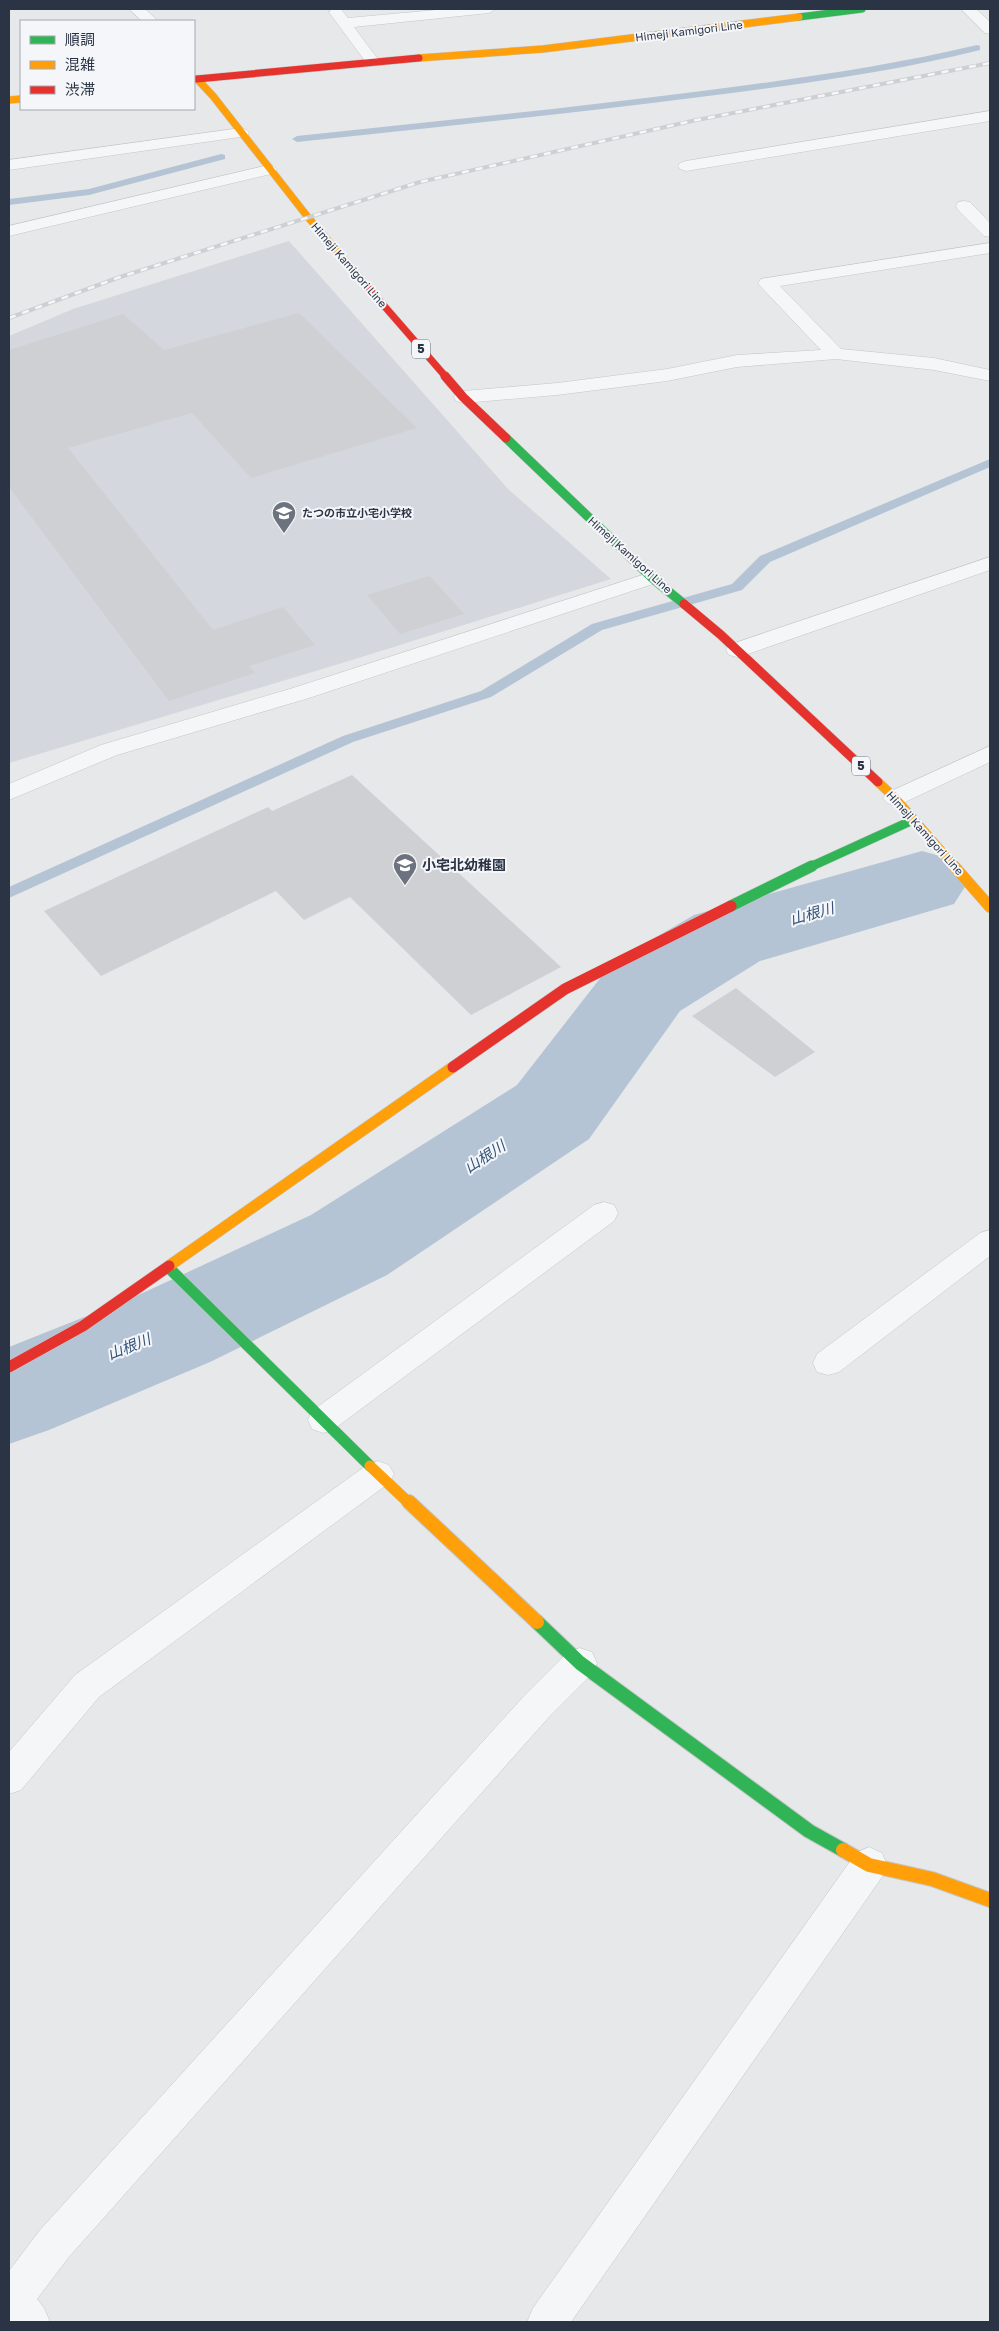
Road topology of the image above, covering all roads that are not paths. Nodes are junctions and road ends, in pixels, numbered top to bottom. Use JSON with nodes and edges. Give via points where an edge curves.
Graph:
{"nodes":[{"id":1,"x":136,"y":9,"type":"edge"},
{"id":2,"x":333,"y":9,"type":"edge"},
{"id":3,"x":489,"y":9,"type":"edge"},
{"id":4,"x":862,"y":9,"type":"edge"},
{"id":5,"x":968,"y":9,"type":"edge"},
{"id":6,"x":150,"y":20,"type":"edge"},
{"id":7,"x":346,"y":23,"type":"junction"},
{"id":8,"x":990,"y":30,"type":"edge"},
{"id":9,"x":373,"y":62,"type":"junction"},
{"id":10,"x":195,"y":77,"type":"edge"},
{"id":11,"x":990,"y":116,"type":"edge"},
{"id":12,"x":241,"y":132,"type":"junction"},
{"id":13,"x":9,"y":164,"type":"edge"},
{"id":14,"x":686,"y":166,"type":"dead end"},
{"id":15,"x":269,"y":170,"type":"junction"},
{"id":16,"x":964,"y":206,"type":"dead end"},
{"id":17,"x":9,"y":231,"type":"edge"},
{"id":18,"x":990,"y":232,"type":"edge"},
{"id":19,"x":990,"y":248,"type":"edge"},
{"id":20,"x":836,"y":354,"type":"junction"},
{"id":21,"x":990,"y":376,"type":"edge"},
{"id":22,"x":463,"y":397,"type":"junction"},
{"id":23,"x":990,"y":563,"type":"edge"},
{"id":24,"x":652,"y":578,"type":"junction"},
{"id":25,"x":737,"y":650,"type":"junction"},
{"id":26,"x":990,"y":753,"type":"edge"},
{"id":27,"x":9,"y":793,"type":"edge"},
{"id":28,"x":895,"y":798,"type":"junction"},
{"id":29,"x":914,"y":820,"type":"junction"},
{"id":30,"x":990,"y":907,"type":"edge"},
{"id":31,"x":604,"y":1213,"type":"dead end"},
{"id":32,"x":990,"y":1241,"type":"edge"},
{"id":33,"x":168,"y":1267,"type":"junction"},
{"id":34,"x":828,"y":1363,"type":"dead end"},
{"id":35,"x":9,"y":1367,"type":"edge"},
{"id":36,"x":323,"y":1420,"type":"junction"},
{"id":37,"x":378,"y":1474,"type":"junction"},
{"id":38,"x":580,"y":1663,"type":"junction"},
{"id":39,"x":9,"y":1778,"type":"edge"},
{"id":40,"x":869,"y":1865,"type":"junction"},
{"id":41,"x":990,"y":1900,"type":"edge"},
{"id":42,"x":17,"y":2306,"type":"edge"},
{"id":43,"x":547,"y":2322,"type":"edge"}],
"edges":[{"from":1,"to":6,"type":"street"},
{"from":2,"to":7,"type":"street"},
{"from":3,"to":7,"type":"street"},
{"from":4,"to":9,"type":"main road","name":"Himeji Kamigori Line","number":"5","via":[[543,50]]},
{"from":5,"to":8,"type":"street"},
{"from":7,"to":9,"type":"street"},
{"from":9,"to":10,"type":"main road","name":"Himeji Kamigori Line","number":"5"},
{"from":10,"to":12,"type":"main road","name":"Himeji Kamigori Line","number":"5"},
{"from":11,"to":14,"type":"street"},
{"from":12,"to":13,"type":"street"},
{"from":12,"to":15,"type":"main road","name":"Himeji Kamigori Line","number":"5"},
{"from":15,"to":17,"type":"street"},
{"from":15,"to":22,"type":"main road","name":"Himeji Kamigori Line","number":"5"},
{"from":16,"to":18,"type":"street"},
{"from":19,"to":20,"type":"street","via":[[767,283]]},
{"from":20,"to":21,"type":"street","via":[[934,364]]},
{"from":20,"to":22,"type":"street","via":[[737,361],[667,376]]},
{"from":22,"to":24,"type":"main road","name":"Himeji Kamigori Line","number":"5"},
{"from":23,"to":25,"type":"street"},
{"from":24,"to":25,"type":"main road","name":"Himeji Kamigori Line","number":"5"},
{"from":24,"to":27,"type":"street","via":[[301,693],[109,750]]},
{"from":25,"to":28,"type":"main road","name":"Himeji Kamigori Line","number":"5"},
{"from":26,"to":28,"type":"street"},
{"from":28,"to":29,"type":"main road","name":"Himeji Kamigori Line","number":"5"},
{"from":29,"to":30,"type":"main road","name":"Himeji Kamigori Line","number":"5"},
{"from":29,"to":33,"type":"main road","via":[[842,851],[565,989]]},
{"from":31,"to":36,"type":"street"},
{"from":32,"to":34,"type":"street"},
{"from":33,"to":35,"type":"main road","via":[[83,1326]]},
{"from":33,"to":36,"type":"main road"},
{"from":36,"to":37,"type":"main road"},
{"from":37,"to":38,"type":"main road"},
{"from":37,"to":39,"type":"street","via":[[87,1686]]},
{"from":38,"to":40,"type":"main road","via":[[809,1832]]},
{"from":38,"to":42,"type":"street","via":[[537,1706],[54,2244]]},
{"from":40,"to":41,"type":"main road","via":[[932,1879]]},
{"from":40,"to":43,"type":"street"}]}
